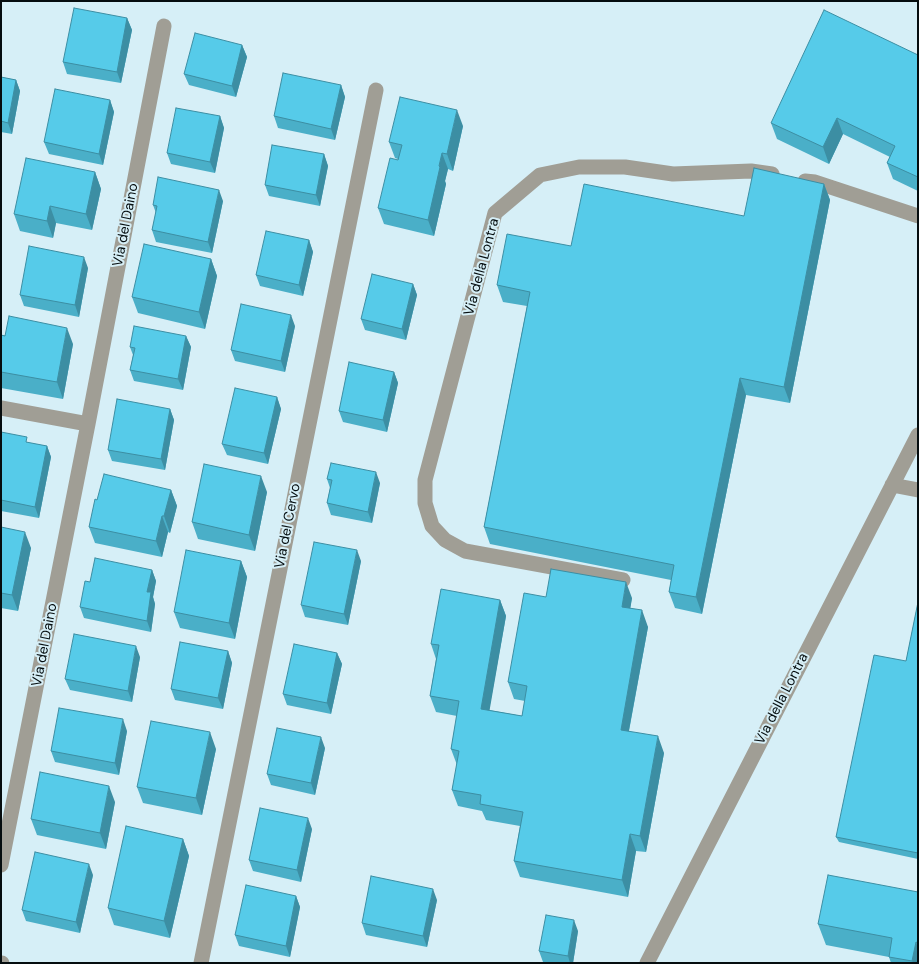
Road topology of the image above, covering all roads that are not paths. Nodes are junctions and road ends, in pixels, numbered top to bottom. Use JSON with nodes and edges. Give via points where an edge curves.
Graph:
{"nodes":[{"id":1,"x":164,"y":26,"type":"dead end"},
{"id":2,"x":376,"y":90,"type":"dead end"},
{"id":3,"x":918,"y":216,"type":"edge"},
{"id":4,"x":1,"y":408,"type":"edge"},
{"id":5,"x":88,"y":424,"type":"junction"},
{"id":6,"x":918,"y":435,"type":"edge"},
{"id":7,"x":892,"y":485,"type":"junction"},
{"id":8,"x":918,"y":490,"type":"edge"},
{"id":9,"x":623,"y":580,"type":"edge"},
{"id":10,"x":1,"y":865,"type":"edge"},
{"id":11,"x":201,"y":963,"type":"edge"},
{"id":12,"x":647,"y":963,"type":"edge"}],
"edges":[{"from":1,"to":5,"type":"street","name":"Via del Daino"},
{"from":2,"to":11,"type":"street","name":"Via del Cervo"},
{"from":3,"to":9,"type":"street","name":"Via della Lontra","via":[[815,182],[752,171],[673,174],[625,167],[579,167],[540,174],[495,213],[425,480],[425,503],[432,526],[445,540],[465,551]]},
{"from":4,"to":5,"type":"street"},
{"from":5,"to":10,"type":"street","name":"Via del Daino"},
{"from":6,"to":7,"type":"street","name":"Via della Lontra"},
{"from":7,"to":8,"type":"street"},
{"from":7,"to":12,"type":"street","name":"Via della Lontra"}]}
